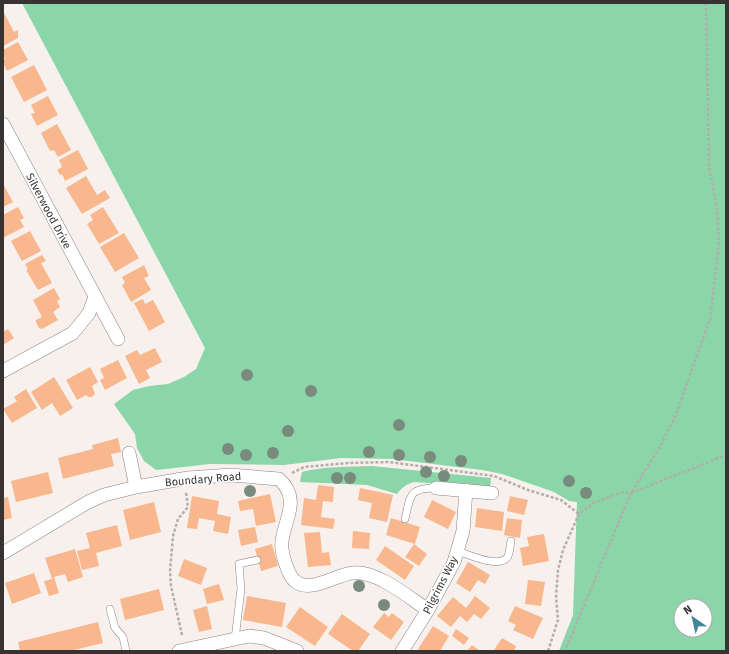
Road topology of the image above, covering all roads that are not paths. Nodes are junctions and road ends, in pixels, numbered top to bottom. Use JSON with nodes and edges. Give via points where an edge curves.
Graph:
{"nodes":[{"id":1,"x":3,"y":124,"type":"edge"},
{"id":2,"x":95,"y":297,"type":"junction"},
{"id":3,"x":118,"y":339,"type":"dead end"},
{"id":4,"x":3,"y":371,"type":"edge"},
{"id":5,"x":129,"y":453,"type":"dead end"},
{"id":6,"x":136,"y":487,"type":"junction"},
{"id":7,"x":436,"y":488,"type":"joint"},
{"id":8,"x":466,"y":490,"type":"junction"},
{"id":9,"x":492,"y":493,"type":"dead end"},
{"id":10,"x":405,"y":519,"type":"dead end"},
{"id":11,"x":511,"y":541,"type":"dead end"},
{"id":12,"x":457,"y":551,"type":"junction"},
{"id":13,"x":3,"y":553,"type":"edge"},
{"id":14,"x":257,"y":560,"type":"dead end"},
{"id":15,"x":110,"y":609,"type":"dead end"},
{"id":16,"x":428,"y":610,"type":"junction"},
{"id":17,"x":235,"y":638,"type":"junction"},
{"id":18,"x":187,"y":650,"type":"edge"},
{"id":19,"x":126,"y":651,"type":"edge"},
{"id":20,"x":296,"y":651,"type":"edge"},
{"id":21,"x":402,"y":651,"type":"edge"}],
"edges":[{"from":1,"to":2,"type":"street","name":"Silverwood Drive"},
{"from":2,"to":3,"type":"street","name":"Silverwood Drive"},
{"from":2,"to":4,"type":"street","via":[[89,314],[73,333]]},
{"from":5,"to":6,"type":"street"},
{"from":6,"to":13,"type":"street","name":"Boundary Road","via":[[88,502]]},
{"from":6,"to":16,"type":"street","name":"Boundary Road","via":[[231,475],[279,479],[289,492],[290,510],[282,549],[289,573],[294,580],[301,585],[314,586],[339,576],[368,574]]},
{"from":7,"to":8,"type":"street"},
{"from":7,"to":10,"type":"lane","via":[[421,488],[411,495]]},
{"from":8,"to":9,"type":"street"},
{"from":8,"to":12,"type":"street","name":"Pilgrims Way","via":[[463,531]]},
{"from":11,"to":12,"type":"lane","via":[[508,557],[503,562],[495,563]]},
{"from":12,"to":16,"type":"street","name":"Pilgrims Way","via":[[454,562]]},
{"from":14,"to":17,"type":"lane","via":[[239,564],[241,589]]},
{"from":15,"to":19,"type":"lane","via":[[115,628],[123,637]]},
{"from":16,"to":21,"type":"street","name":"Pilgrims Way"},
{"from":17,"to":18,"type":"street"},
{"from":17,"to":20,"type":"street","via":[[264,638]]}]}
